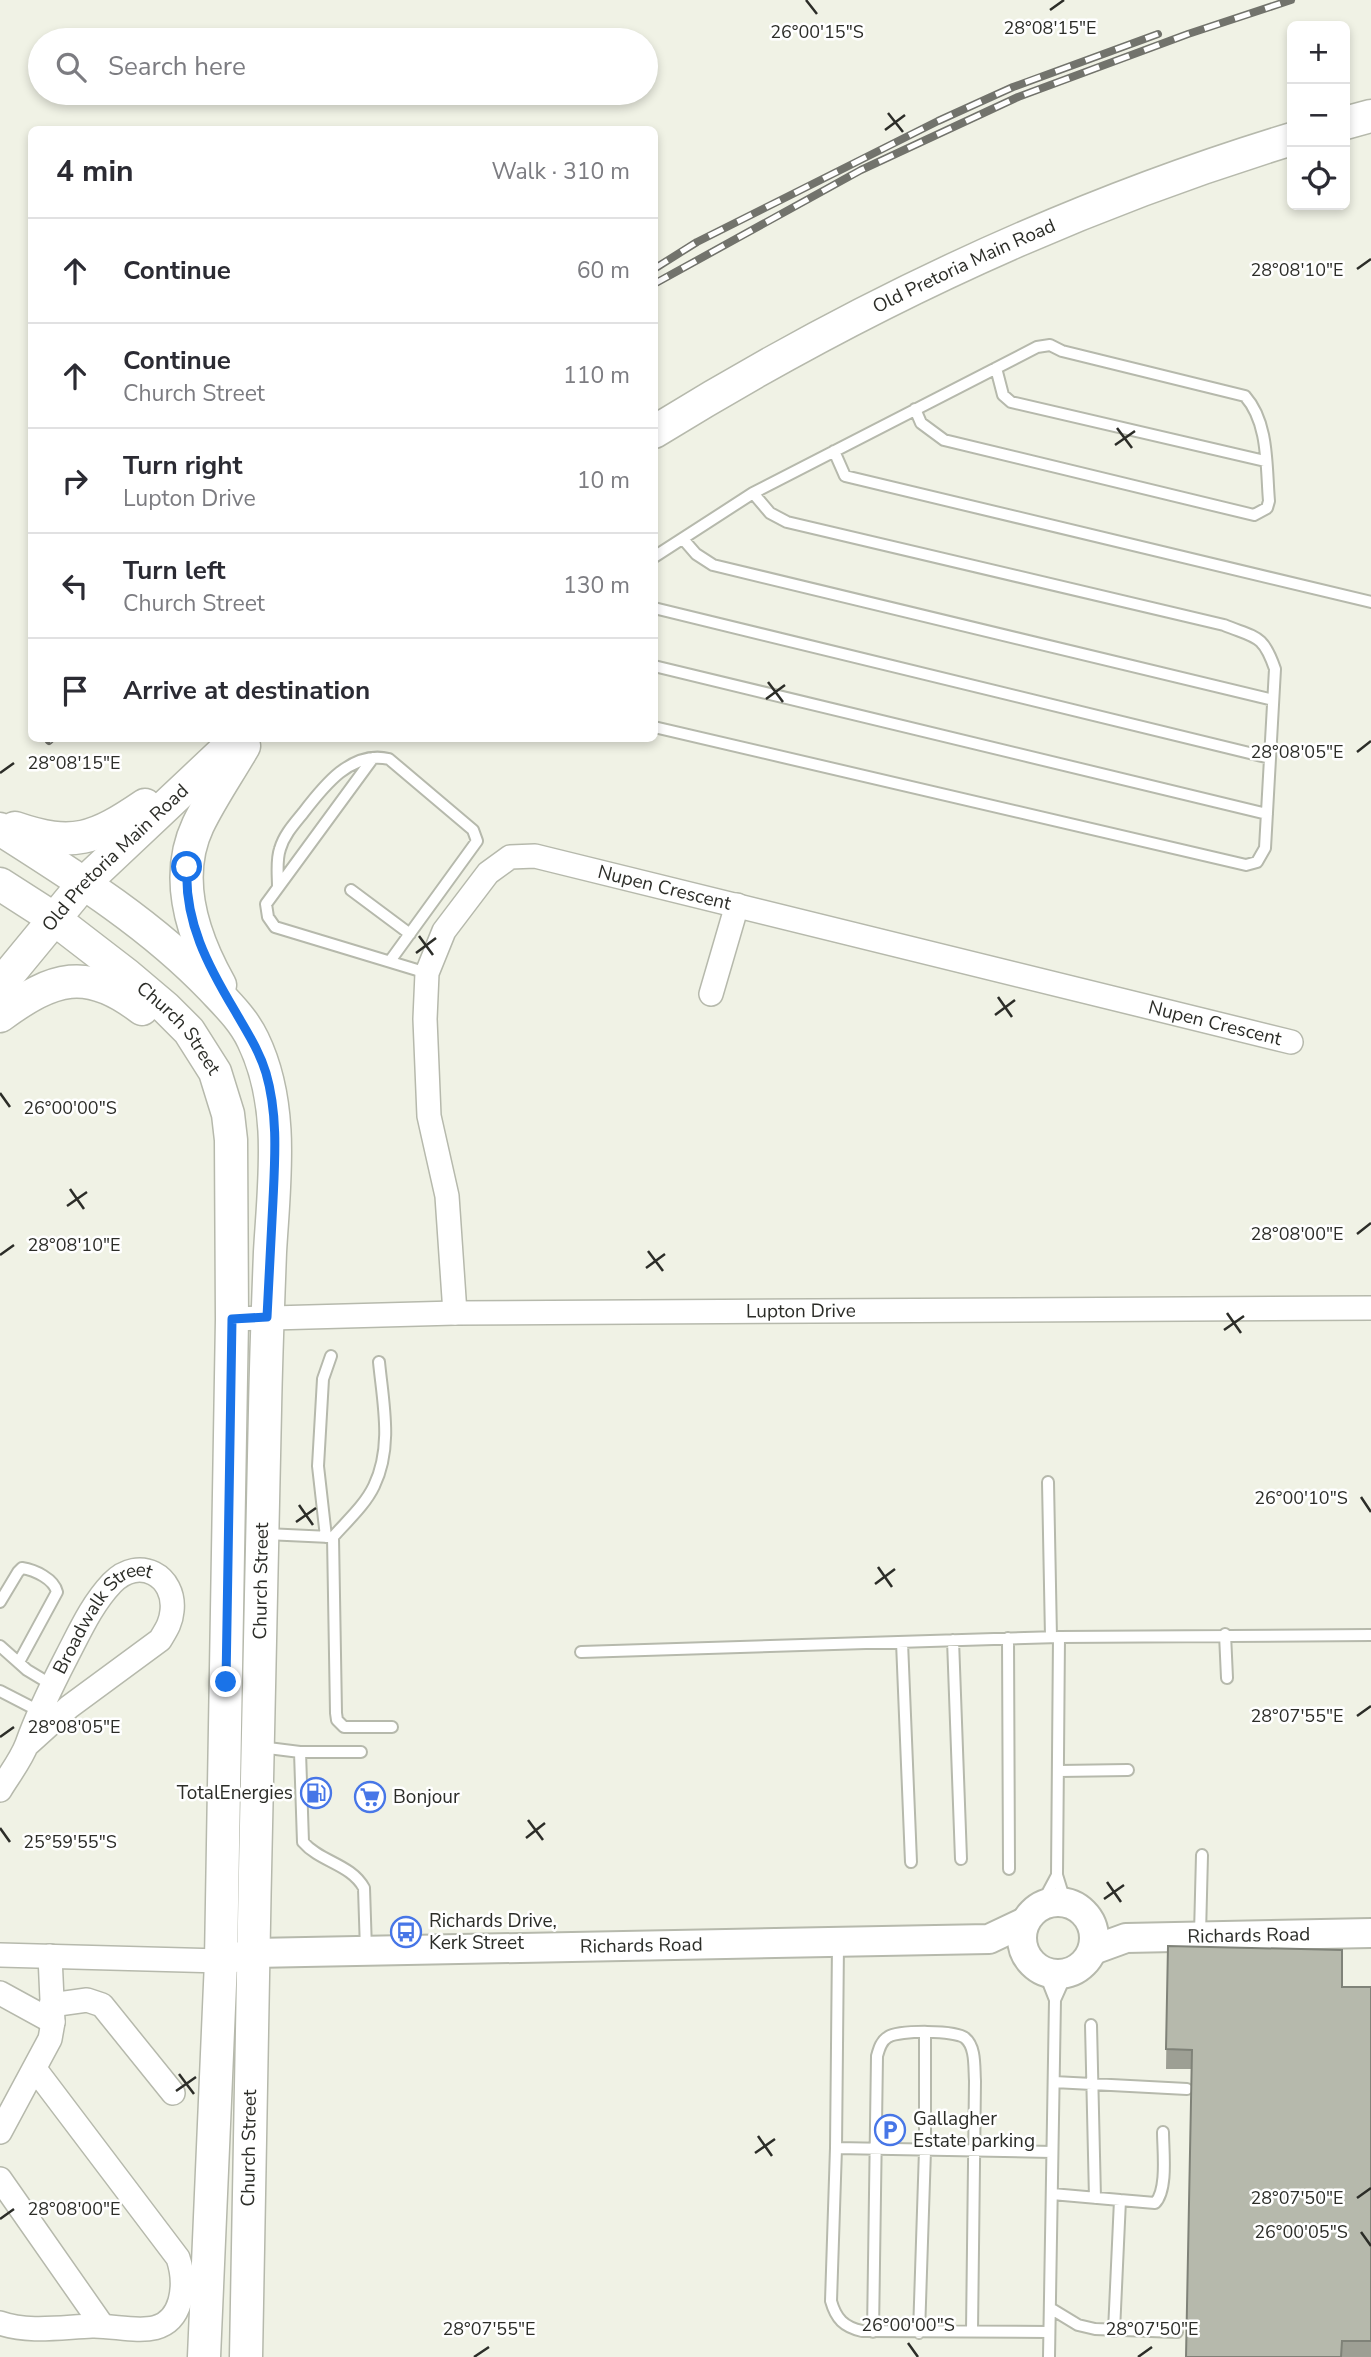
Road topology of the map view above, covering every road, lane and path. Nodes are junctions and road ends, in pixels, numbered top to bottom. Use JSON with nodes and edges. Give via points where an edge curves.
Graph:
{"nodes":[{"id":1,"x":1371,"y":116,"type":"edge"},
{"id":2,"x":1350,"y":122,"type":"edge"},
{"id":3,"x":1287,"y":141,"type":"edge"},
{"id":4,"x":996,"y":368,"type":"junction"},
{"id":5,"x":915,"y":409,"type":"junction"},
{"id":6,"x":658,"y":430,"type":"edge"},
{"id":7,"x":834,"y":451,"type":"junction"},
{"id":8,"x":1265,"y":461,"type":"junction"},
{"id":9,"x":753,"y":493,"type":"junction"},
{"id":10,"x":683,"y":538,"type":"junction"},
{"id":11,"x":658,"y":554,"type":"edge"},
{"id":12,"x":1371,"y":602,"type":"edge"},
{"id":13,"x":658,"y":609,"type":"edge"},
{"id":14,"x":658,"y":667,"type":"edge"},
{"id":15,"x":1273,"y":700,"type":"junction"},
{"id":16,"x":658,"y":728,"type":"edge"},
{"id":17,"x":232,"y":742,"type":"edge"},
{"id":18,"x":233,"y":742,"type":"edge"},
{"id":19,"x":246,"y":742,"type":"edge"},
{"id":20,"x":373,"y":758,"type":"junction"},
{"id":21,"x":1270,"y":758,"type":"junction"},
{"id":22,"x":1267,"y":814,"type":"junction"},
{"id":23,"x":0,"y":823,"type":"edge"},
{"id":24,"x":0,"y":829,"type":"edge"},
{"id":25,"x":84,"y":883,"type":"junction"},
{"id":26,"x":0,"y":884,"type":"edge"},
{"id":27,"x":278,"y":887,"type":"junction"},
{"id":28,"x":351,"y":890,"type":"dead end"},
{"id":29,"x":737,"y":905,"type":"junction"},
{"id":30,"x":53,"y":918,"type":"junction"},
{"id":31,"x":410,"y":933,"type":"junction"},
{"id":32,"x":390,"y":961,"type":"junction"},
{"id":33,"x":427,"y":973,"type":"junction"},
{"id":34,"x":0,"y":985,"type":"edge"},
{"id":35,"x":711,"y":994,"type":"dead end"},
{"id":36,"x":237,"y":1014,"type":"junction"},
{"id":37,"x":0,"y":1016,"type":"edge"},
{"id":38,"x":1291,"y":1042,"type":"dead end"},
{"id":39,"x":224,"y":1098,"type":"junction"},
{"id":40,"x":1371,"y":1308,"type":"edge"},
{"id":41,"x":455,"y":1313,"type":"junction"},
{"id":42,"x":267,"y":1317,"type":"junction"},
{"id":43,"x":232,"y":1319,"type":"junction"},
{"id":44,"x":331,"y":1356,"type":"dead end"},
{"id":45,"x":379,"y":1362,"type":"dead end"},
{"id":46,"x":1048,"y":1482,"type":"dead end"},
{"id":47,"x":262,"y":1534,"type":"junction"},
{"id":48,"x":329,"y":1537,"type":"junction"},
{"id":49,"x":0,"y":1602,"type":"edge"},
{"id":50,"x":1225,"y":1634,"type":"junction"},
{"id":51,"x":1371,"y":1635,"type":"edge"},
{"id":52,"x":1055,"y":1637,"type":"junction"},
{"id":53,"x":1007,"y":1638,"type":"junction"},
{"id":54,"x":953,"y":1640,"type":"junction"},
{"id":55,"x":902,"y":1642,"type":"junction"},
{"id":56,"x":0,"y":1646,"type":"edge"},
{"id":57,"x":581,"y":1652,"type":"dead end"},
{"id":58,"x":19,"y":1662,"type":"junction"},
{"id":59,"x":1227,"y":1678,"type":"dead end"},
{"id":60,"x":52,"y":1685,"type":"junction"},
{"id":61,"x":1,"y":1693,"type":"edge"},
{"id":62,"x":39,"y":1711,"type":"junction"},
{"id":63,"x":392,"y":1727,"type":"dead end"},
{"id":64,"x":27,"y":1745,"type":"junction"},
{"id":65,"x":257,"y":1747,"type":"junction"},
{"id":66,"x":300,"y":1752,"type":"junction"},
{"id":67,"x":361,"y":1752,"type":"dead end"},
{"id":68,"x":1128,"y":1770,"type":"dead end"},
{"id":69,"x":1059,"y":1771,"type":"junction"},
{"id":70,"x":0,"y":1790,"type":"edge"},
{"id":71,"x":1202,"y":1855,"type":"dead end"},
{"id":72,"x":961,"y":1859,"type":"dead end"},
{"id":73,"x":911,"y":1862,"type":"dead end"},
{"id":74,"x":1009,"y":1869,"type":"dead end"},
{"id":75,"x":1047,"y":1901,"type":"junction"},
{"id":76,"x":1371,"y":1933,"type":"edge"},
{"id":77,"x":1200,"y":1937,"type":"junction"},
{"id":78,"x":1093,"y":1938,"type":"junction"},
{"id":79,"x":989,"y":1939,"type":"junction"},
{"id":80,"x":839,"y":1941,"type":"junction"},
{"id":81,"x":366,"y":1950,"type":"junction"},
{"id":82,"x":253,"y":1952,"type":"junction"},
{"id":83,"x":0,"y":1955,"type":"edge"},
{"id":84,"x":50,"y":1956,"type":"junction"},
{"id":85,"x":221,"y":1961,"type":"junction"},
{"id":86,"x":1046,"y":1967,"type":"junction"},
{"id":87,"x":0,"y":1993,"type":"edge"},
{"id":88,"x":1055,"y":2000,"type":"junction"},
{"id":89,"x":52,"y":2013,"type":"junction"},
{"id":90,"x":1091,"y":2025,"type":"dead end"},
{"id":91,"x":925,"y":2033,"type":"junction"},
{"id":92,"x":34,"y":2069,"type":"junction"},
{"id":93,"x":1054,"y":2082,"type":"junction"},
{"id":94,"x":1091,"y":2084,"type":"junction"},
{"id":95,"x":1186,"y":2089,"type":"dead end"},
{"id":96,"x":173,"y":2093,"type":"dead end"},
{"id":97,"x":8,"y":2099,"type":"edge"},
{"id":98,"x":0,"y":2132,"type":"edge"},
{"id":99,"x":1163,"y":2132,"type":"dead end"},
{"id":100,"x":836,"y":2148,"type":"junction"},
{"id":101,"x":976,"y":2149,"type":"junction"},
{"id":102,"x":876,"y":2150,"type":"junction"},
{"id":103,"x":925,"y":2150,"type":"junction"},
{"id":104,"x":1052,"y":2152,"type":"junction"},
{"id":105,"x":0,"y":2179,"type":"edge"},
{"id":106,"x":1052,"y":2194,"type":"junction"},
{"id":107,"x":1095,"y":2198,"type":"junction"},
{"id":108,"x":1120,"y":2200,"type":"junction"},
{"id":109,"x":1050,"y":2308,"type":"junction"},
{"id":110,"x":0,"y":2323,"type":"edge"},
{"id":111,"x":102,"y":2325,"type":"junction"},
{"id":112,"x":972,"y":2331,"type":"junction"},
{"id":113,"x":873,"y":2332,"type":"junction"},
{"id":114,"x":1049,"y":2332,"type":"junction"},
{"id":115,"x":1114,"y":2332,"type":"junction"},
{"id":116,"x":1177,"y":2332,"type":"dead end"},
{"id":117,"x":919,"y":2333,"type":"junction"},
{"id":118,"x":204,"y":2357,"type":"edge"},
{"id":119,"x":246,"y":2357,"type":"edge"},
{"id":120,"x":1049,"y":2357,"type":"edge"}],
"edges":[{"from":1,"to":2,"type":"main road"},
{"from":3,"to":6,"type":"main road","name":"Old Pretoria Main Road","via":[[1153,186],[950,272],[780,358]]},
{"from":4,"to":5,"type":"lane"},
{"from":4,"to":8,"type":"lane","via":[[1003,395],[1011,402]]},
{"from":4,"to":8,"type":"lane","via":[[1037,346],[1050,345],[1245,396],[1261,421]]},
{"from":5,"to":7,"type":"lane"},
{"from":5,"to":8,"type":"lane","via":[[920,423],[944,440],[1254,515],[1267,508],[1269,501]]},
{"from":7,"to":9,"type":"lane"},
{"from":7,"to":12,"type":"lane","via":[[845,476]]},
{"from":9,"to":10,"type":"lane"},
{"from":9,"to":15,"type":"lane","via":[[771,513],[787,522],[1224,625],[1268,648],[1275,669]]},
{"from":10,"to":11,"type":"lane"},
{"from":10,"to":15,"type":"lane","via":[[713,565]]},
{"from":13,"to":21,"type":"lane"},
{"from":14,"to":22,"type":"lane"},
{"from":15,"to":21,"type":"lane"},
{"from":16,"to":22,"type":"lane","via":[[1246,865],[1257,862],[1265,848]]},
{"from":17,"to":23,"type":"main road","via":[[100,832],[62,839]]},
{"from":18,"to":25,"type":"main road","name":"Old Pretoria Main Road"},
{"from":19,"to":36,"type":"main road","via":[[197,827],[186,879],[198,941]]},
{"from":20,"to":27,"type":"lane"},
{"from":20,"to":27,"type":"lane","via":[[336,775],[287,833],[279,851]]},
{"from":20,"to":31,"type":"lane","via":[[389,759],[477,835],[474,848]]},
{"from":21,"to":22,"type":"lane"},
{"from":24,"to":25,"type":"main road","name":"Church Street"},
{"from":25,"to":30,"type":"main road","name":"Old Pretoria Main Road"},
{"from":25,"to":36,"type":"main road","name":"Church Street","via":[[173,952]]},
{"from":26,"to":30,"type":"main road","name":"Church Street"},
{"from":27,"to":32,"type":"lane","via":[[266,904],[275,927]]},
{"from":28,"to":31,"type":"lane"},
{"from":29,"to":33,"type":"street","name":"Nupen Crescent","via":[[535,856],[514,855],[488,873],[458,910],[436,945]]},
{"from":29,"to":35,"type":"street"},
{"from":29,"to":38,"type":"street","name":"Nupen Crescent"},
{"from":30,"to":34,"type":"main road","name":"Old Pretoria Main Road"},
{"from":30,"to":39,"type":"main road","name":"Church Street","via":[[189,1031],[215,1072]]},
{"from":31,"to":32,"type":"lane"},
{"from":32,"to":33,"type":"lane"},
{"from":33,"to":41,"type":"street","name":"Nupen Crescent","via":[[429,1116],[447,1196]]},
{"from":36,"to":42,"type":"main road","name":"Church Street","via":[[262,1062],[272,1100],[275,1149]]},
{"from":37,"to":39,"type":"main road","via":[[54,985],[84,980],[106,986],[143,1009]]},
{"from":39,"to":43,"type":"main road","name":"Church Street","via":[[231,1140]]},
{"from":40,"to":41,"type":"street","name":"Lupton Drive"},
{"from":41,"to":42,"type":"street","name":"Lupton Drive"},
{"from":42,"to":43,"type":"street","name":"Lupton Drive"},
{"from":42,"to":47,"type":"main road","name":"Church Street"},
{"from":43,"to":85,"type":"main road","name":"Church Street"},
{"from":44,"to":48,"type":"lane","via":[[323,1379],[318,1466]]},
{"from":45,"to":48,"type":"lane","via":[[384,1460],[373,1487]]},
{"from":46,"to":52,"type":"lane"},
{"from":47,"to":48,"type":"lane"},
{"from":47,"to":65,"type":"main road","name":"Church Street"},
{"from":48,"to":63,"type":"lane","via":[[337,1720],[344,1727]]},
{"from":49,"to":58,"type":"lane","via":[[23,1568],[56,1586],[57,1592]]},
{"from":50,"to":51,"type":"lane"},
{"from":50,"to":52,"type":"lane"},
{"from":50,"to":59,"type":"lane"},
{"from":52,"to":53,"type":"lane"},
{"from":52,"to":69,"type":"lane"},
{"from":53,"to":54,"type":"lane"},
{"from":53,"to":74,"type":"lane"},
{"from":54,"to":55,"type":"lane"},
{"from":54,"to":72,"type":"lane"},
{"from":55,"to":57,"type":"lane"},
{"from":55,"to":73,"type":"lane"},
{"from":56,"to":58,"type":"lane"},
{"from":58,"to":60,"type":"lane"},
{"from":60,"to":62,"type":"street","name":"Broadwalk Street"},
{"from":60,"to":64,"type":"street","name":"Broadwalk Street","via":[[99,1598],[115,1580],[133,1569],[146,1569],[161,1579],[173,1608],[170,1625],[160,1640],[69,1707]]},
{"from":61,"to":62,"type":"lane"},
{"from":62,"to":64,"type":"street","name":"Broadwalk Street"},
{"from":64,"to":70,"type":"street","name":"Broadwalk Street"},
{"from":65,"to":66,"type":"lane"},
{"from":65,"to":82,"type":"main road","name":"Church Street"},
{"from":66,"to":67,"type":"lane"},
{"from":66,"to":81,"type":"lane","via":[[303,1842],[360,1881]]},
{"from":68,"to":69,"type":"lane"},
{"from":69,"to":75,"type":"lane"},
{"from":71,"to":77,"type":"lane"},
{"from":75,"to":78,"type":"street","via":[[1077,1906],[1086,1914]]},
{"from":75,"to":79,"type":"street","name":"Richards Road"},
{"from":75,"to":86,"type":"street","via":[[1021,1939]]},
{"from":76,"to":77,"type":"street","name":"Richards Road"},
{"from":77,"to":78,"type":"street","name":"Richards Road"},
{"from":78,"to":86,"type":"street","via":[[1087,1961]]},
{"from":79,"to":80,"type":"street","name":"Richards Road"},
{"from":79,"to":86,"type":"street","name":"Richards Road"},
{"from":80,"to":81,"type":"street","name":"Richards Road"},
{"from":80,"to":100,"type":"lane"},
{"from":81,"to":82,"type":"street","name":"Richards Road"},
{"from":82,"to":85,"type":"street","name":"Richards Road"},
{"from":82,"to":119,"type":"main road","name":"Church Street"},
{"from":83,"to":84,"type":"street","name":"Richards Road"},
{"from":84,"to":85,"type":"street","name":"Richards Road"},
{"from":84,"to":89,"type":"street"},
{"from":85,"to":118,"type":"main road","name":"Church Street"},
{"from":86,"to":88,"type":"lane"},
{"from":86,"to":88,"type":"lane"},
{"from":87,"to":89,"type":"street"},
{"from":88,"to":93,"type":"lane"},
{"from":89,"to":92,"type":"street","via":[[50,2039]]},
{"from":89,"to":96,"type":"street","via":[[87,2000],[102,2005]]},
{"from":90,"to":94,"type":"lane"},
{"from":91,"to":101,"type":"lane","via":[[954,2033],[972,2046]]},
{"from":91,"to":102,"type":"lane","via":[[887,2037],[880,2046]]},
{"from":91,"to":103,"type":"lane"},
{"from":92,"to":97,"type":"street"},
{"from":92,"to":111,"type":"street","via":[[178,2258],[181,2268],[183,2285],[176,2314],[164,2325],[147,2330]]},
{"from":93,"to":94,"type":"lane"},
{"from":93,"to":104,"type":"lane"},
{"from":94,"to":95,"type":"lane"},
{"from":94,"to":107,"type":"lane"},
{"from":97,"to":98,"type":"street"},
{"from":99,"to":108,"type":"lane","via":[[1159,2199],[1155,2203]]},
{"from":100,"to":102,"type":"lane"},
{"from":100,"to":113,"type":"lane","via":[[831,2301],[834,2313],[849,2329]]},
{"from":101,"to":103,"type":"lane"},
{"from":101,"to":104,"type":"lane"},
{"from":101,"to":112,"type":"lane"},
{"from":102,"to":103,"type":"lane"},
{"from":102,"to":113,"type":"lane"},
{"from":103,"to":117,"type":"lane"},
{"from":104,"to":106,"type":"lane"},
{"from":105,"to":111,"type":"street"},
{"from":106,"to":107,"type":"lane"},
{"from":106,"to":109,"type":"lane"},
{"from":107,"to":108,"type":"lane"},
{"from":108,"to":115,"type":"lane"},
{"from":109,"to":114,"type":"lane"},
{"from":109,"to":115,"type":"lane","via":[[1078,2325]]},
{"from":110,"to":111,"type":"street","via":[[18,2328]]},
{"from":112,"to":114,"type":"lane"},
{"from":112,"to":117,"type":"lane"},
{"from":113,"to":117,"type":"lane"},
{"from":114,"to":120,"type":"lane"},
{"from":115,"to":116,"type":"lane"}]}
